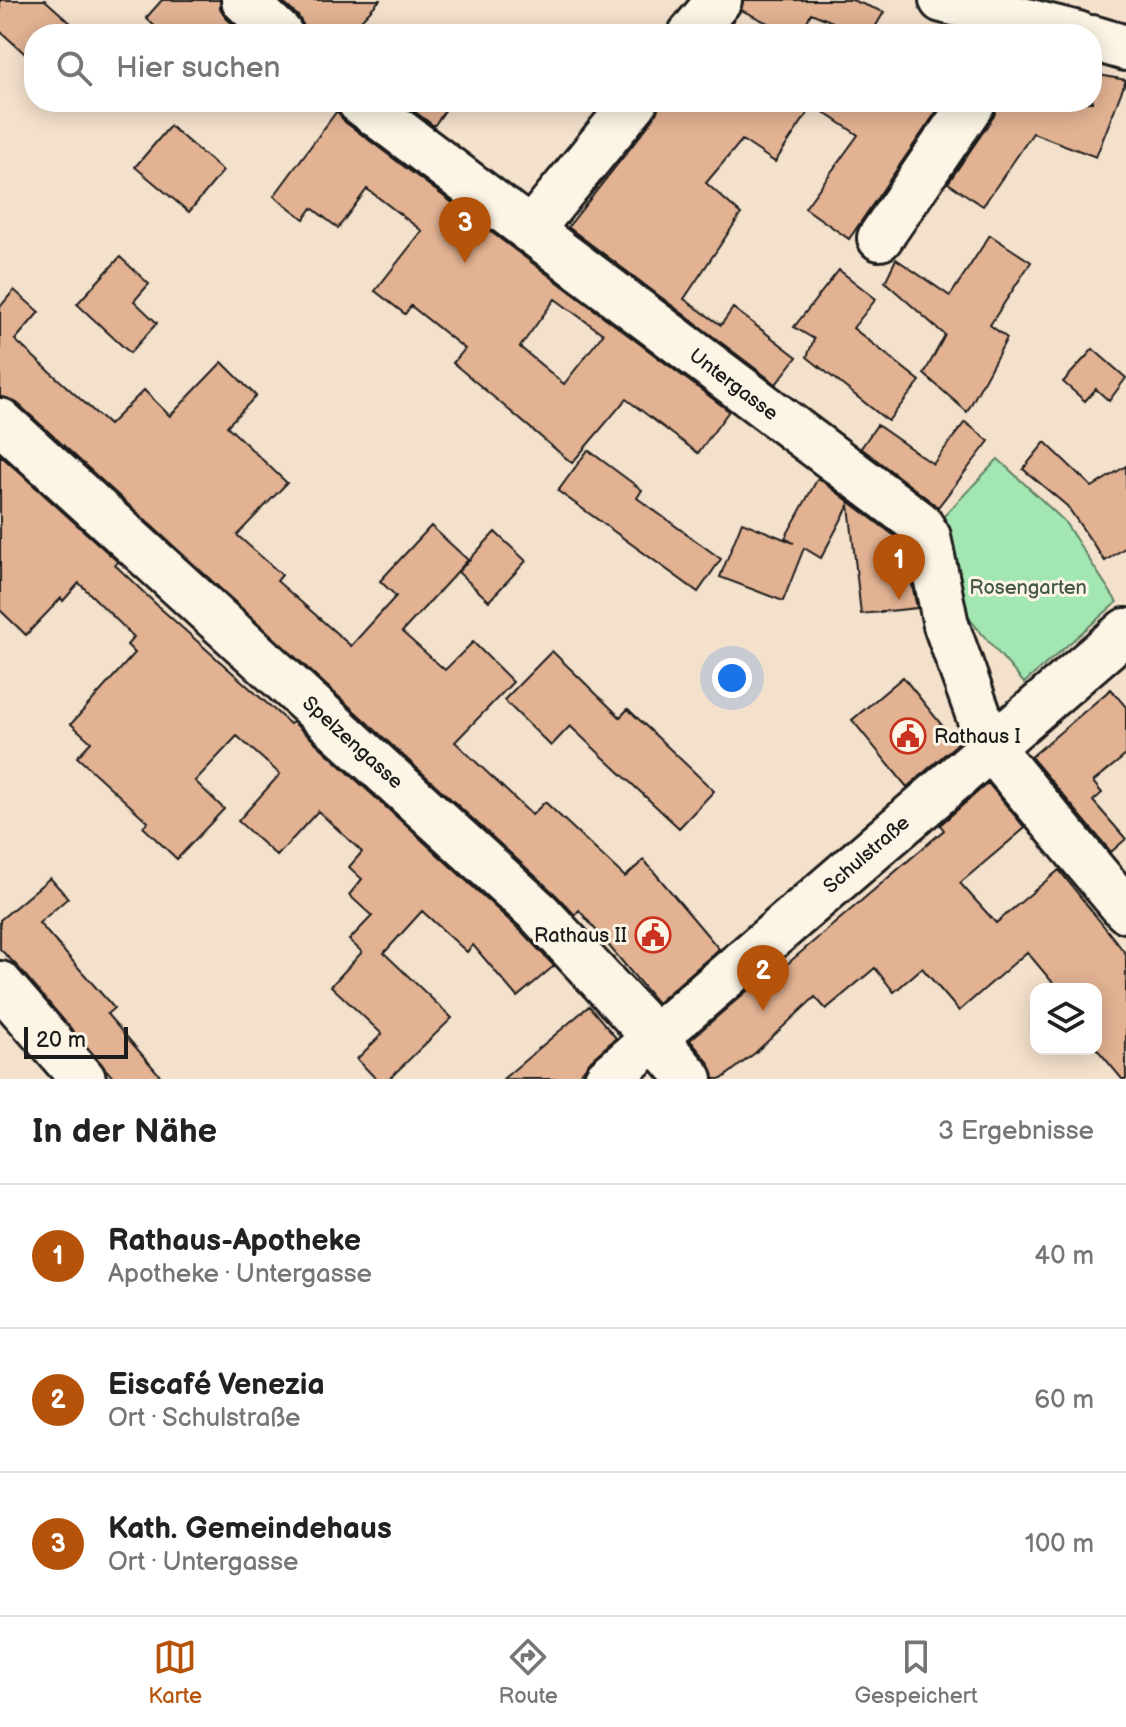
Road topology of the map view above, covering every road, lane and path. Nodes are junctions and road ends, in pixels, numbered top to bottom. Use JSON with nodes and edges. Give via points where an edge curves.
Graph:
{"nodes":[{"id":1,"x":244,"y":0,"type":"edge"},
{"id":2,"x":719,"y":0,"type":"edge"},
{"id":3,"x":942,"y":0,"type":"edge"},
{"id":4,"x":269,"y":24,"type":"edge"},
{"id":5,"x":699,"y":24,"type":"edge"},
{"id":6,"x":1016,"y":24,"type":"edge"},
{"id":7,"x":1102,"y":41,"type":"edge"},
{"id":8,"x":1126,"y":48,"type":"edge"},
{"id":9,"x":373,"y":112,"type":"edge"},
{"id":10,"x":627,"y":112,"type":"edge"},
{"id":11,"x":966,"y":112,"type":"edge"},
{"id":12,"x":530,"y":231,"type":"junction"},
{"id":13,"x":880,"y":238,"type":"dead end"},
{"id":14,"x":0,"y":421,"type":"edge"},
{"id":15,"x":1126,"y":631,"type":"edge"},
{"id":16,"x":990,"y":747,"type":"junction"},
{"id":17,"x":1126,"y":910,"type":"edge"},
{"id":18,"x":0,"y":984,"type":"edge"},
{"id":19,"x":655,"y":1038,"type":"junction"},
{"id":20,"x":83,"y":1079,"type":"edge"},
{"id":21,"x":607,"y":1079,"type":"edge"},
{"id":22,"x":690,"y":1079,"type":"edge"}],
"edges":[{"from":1,"to":4,"type":"street"},
{"from":2,"to":5,"type":"street"},
{"from":3,"to":6,"type":"street"},
{"from":7,"to":8,"type":"street"},
{"from":9,"to":12,"type":"street","name":"Untergasse"},
{"from":10,"to":12,"type":"street"},
{"from":11,"to":13,"type":"street"},
{"from":12,"to":16,"type":"street","name":"Untergasse","via":[[919,523],[928,537],[946,625]]},
{"from":14,"to":19,"type":"street","name":"Spelzengasse","via":[[539,913]]},
{"from":15,"to":16,"type":"street","name":"Schulstraße"},
{"from":16,"to":17,"type":"street"},
{"from":16,"to":19,"type":"street","name":"Schulstraße"},
{"from":18,"to":20,"type":"street"},
{"from":19,"to":21,"type":"street","name":"Schulstraße"},
{"from":19,"to":22,"type":"street","name":"Spelzengasse"}]}
